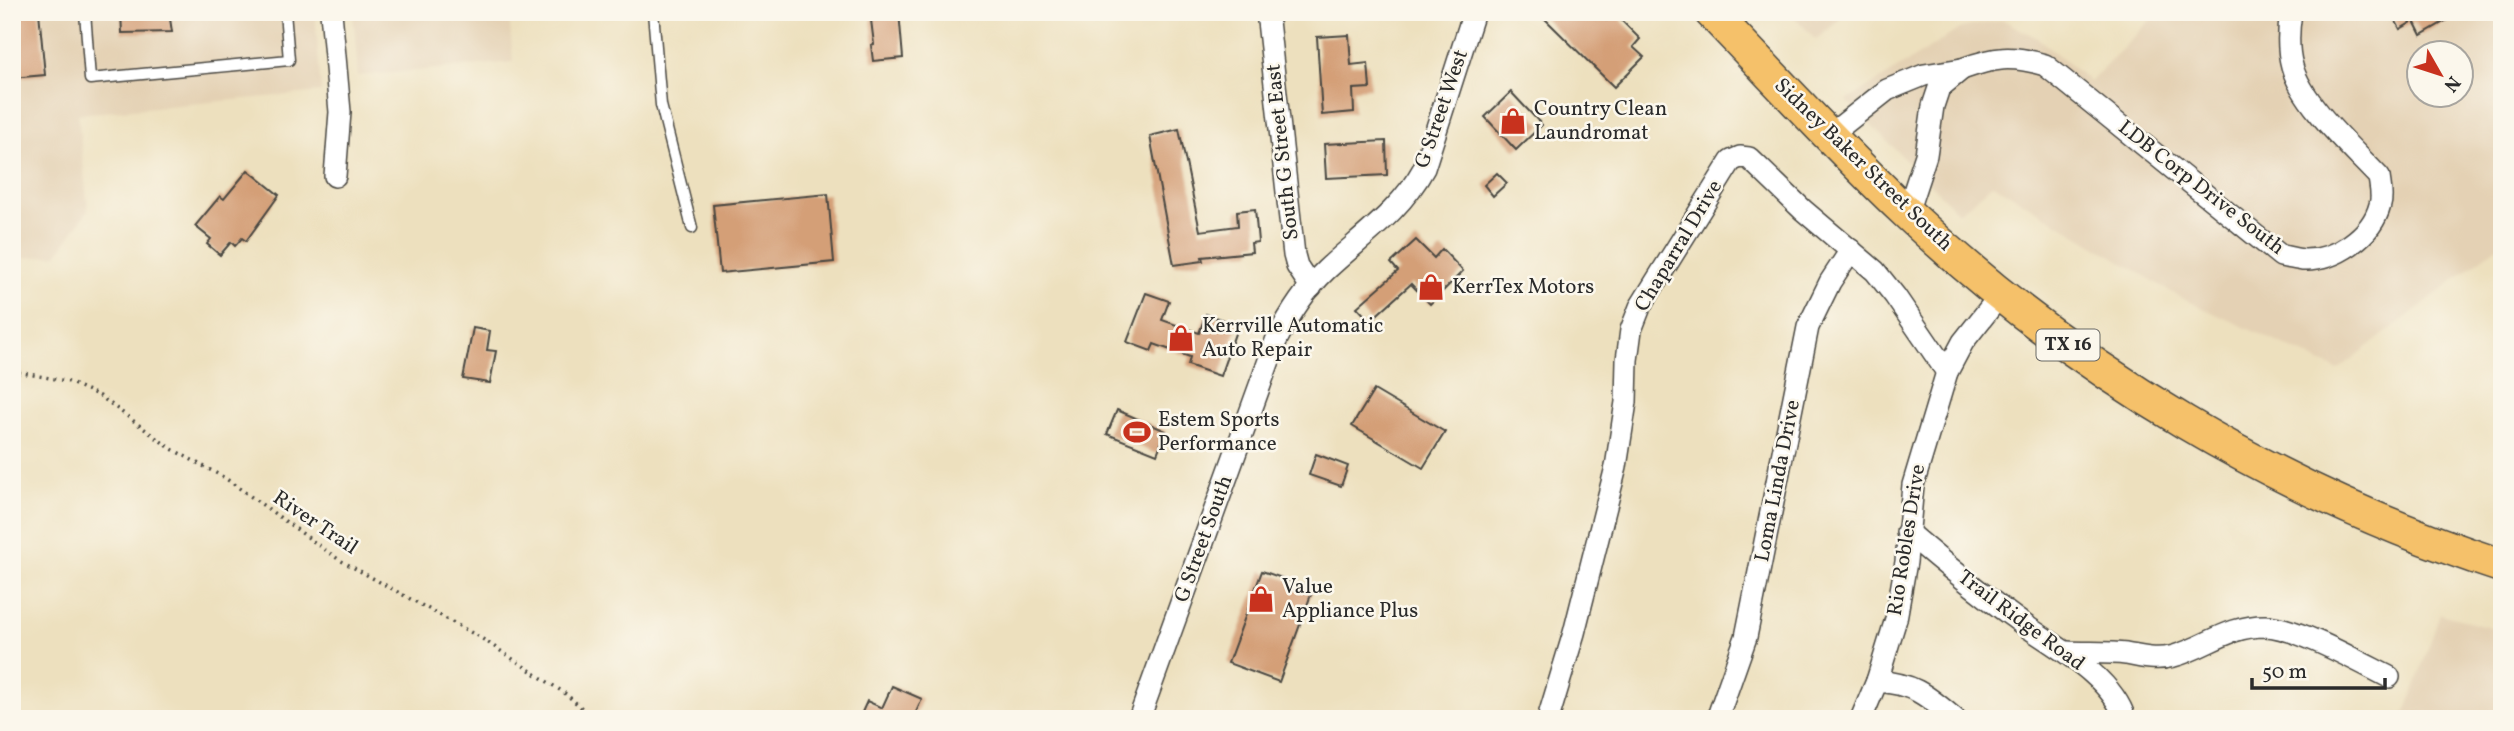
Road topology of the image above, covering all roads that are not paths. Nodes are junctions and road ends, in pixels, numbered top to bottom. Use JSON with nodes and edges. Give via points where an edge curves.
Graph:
{"nodes":[{"id":1,"x":85,"y":12,"type":"edge"},
{"id":2,"x":285,"y":12,"type":"edge"},
{"id":3,"x":331,"y":12,"type":"edge"},
{"id":4,"x":653,"y":12,"type":"edge"},
{"id":5,"x":1267,"y":12,"type":"edge"},
{"id":6,"x":1474,"y":12,"type":"edge"},
{"id":7,"x":1711,"y":12,"type":"edge"},
{"id":8,"x":2291,"y":12,"type":"edge"},
{"id":9,"x":1962,"y":69,"type":"junction"},
{"id":10,"x":1830,"y":135,"type":"junction"},
{"id":11,"x":335,"y":176,"type":"dead end"},
{"id":12,"x":1907,"y":213,"type":"junction"},
{"id":13,"x":692,"y":228,"type":"dead end"},
{"id":14,"x":1851,"y":250,"type":"junction"},
{"id":15,"x":1311,"y":287,"type":"junction"},
{"id":16,"x":2001,"y":294,"type":"junction"},
{"id":17,"x":1947,"y":372,"type":"junction"},
{"id":18,"x":1907,"y":532,"type":"junction"},
{"id":19,"x":2502,"y":566,"type":"edge"},
{"id":20,"x":2067,"y":652,"type":"junction"},
{"id":21,"x":2389,"y":677,"type":"dead end"},
{"id":22,"x":1877,"y":681,"type":"junction"},
{"id":23,"x":1139,"y":719,"type":"edge"},
{"id":24,"x":1548,"y":719,"type":"edge"},
{"id":25,"x":1717,"y":719,"type":"edge"},
{"id":26,"x":1861,"y":719,"type":"edge"},
{"id":27,"x":1955,"y":719,"type":"edge"},
{"id":28,"x":2125,"y":719,"type":"edge"}],
"edges":[{"from":1,"to":2,"type":"lane","via":[[90,79],[289,60]]},
{"from":3,"to":11,"type":"street","via":[[340,112]]},
{"from":4,"to":13,"type":"lane","via":[[661,106]]},
{"from":5,"to":15,"type":"street","name":"South G Street East","via":[[1294,255]]},
{"from":6,"to":15,"type":"street","name":"G Street West","via":[[1417,181],[1395,210]]},
{"from":7,"to":10,"type":"main road","name":"Sidney Baker Street South","number":"TX 16"},
{"from":8,"to":9,"type":"street","name":"LDB Corp Drive South","via":[[2288,46],[2292,69],[2307,99],[2379,177],[2381,191],[2374,219],[2348,247],[2305,260],[2281,256],[2045,65],[2011,57]]},
{"from":9,"to":10,"type":"street","name":"LDB Corp Drive South","via":[[1924,75],[1887,90]]},
{"from":9,"to":12,"type":"street","name":"LDB Corp Drive South","via":[[1939,89],[1926,155]]},
{"from":10,"to":12,"type":"main road","name":"Sidney Baker Street South","number":"TX 16"},
{"from":12,"to":16,"type":"main road","name":"Sidney Baker Street South","number":"TX 16"},
{"from":14,"to":17,"type":"street","name":"Chaparral Drive","via":[[1895,296]]},
{"from":14,"to":24,"type":"street","name":"Chaparral Drive","via":[[1749,158],[1740,157],[1725,168],[1640,307],[1631,330],[1616,467]]},
{"from":14,"to":25,"type":"street","name":"Loma Linda Drive","via":[[1808,327],[1746,637]]},
{"from":15,"to":23,"type":"street","name":"G Street South","via":[[1276,341]]},
{"from":16,"to":17,"type":"street","name":"Rio Robles Drive","via":[[1963,342]]},
{"from":16,"to":19,"type":"main road","name":"Sidney Baker Street South","number":"TX 16","via":[[2081,354],[2203,433],[2300,485],[2443,547]]},
{"from":17,"to":18,"type":"street","name":"Rio Robles Drive","via":[[1919,459]]},
{"from":18,"to":20,"type":"street","name":"Trail Ridge Road","via":[[2013,617]]},
{"from":18,"to":22,"type":"street","name":"Rio Robles Drive","via":[[1901,597]]},
{"from":20,"to":21,"type":"street","via":[[2152,660],[2175,656],[2243,628],[2266,626],[2291,631]]},
{"from":20,"to":28,"type":"street","name":"Trail Ridge Road","via":[[2113,696]]},
{"from":22,"to":26,"type":"street","name":"Rio Robles Drive"},
{"from":22,"to":27,"type":"street","via":[[1909,685]]}]}
